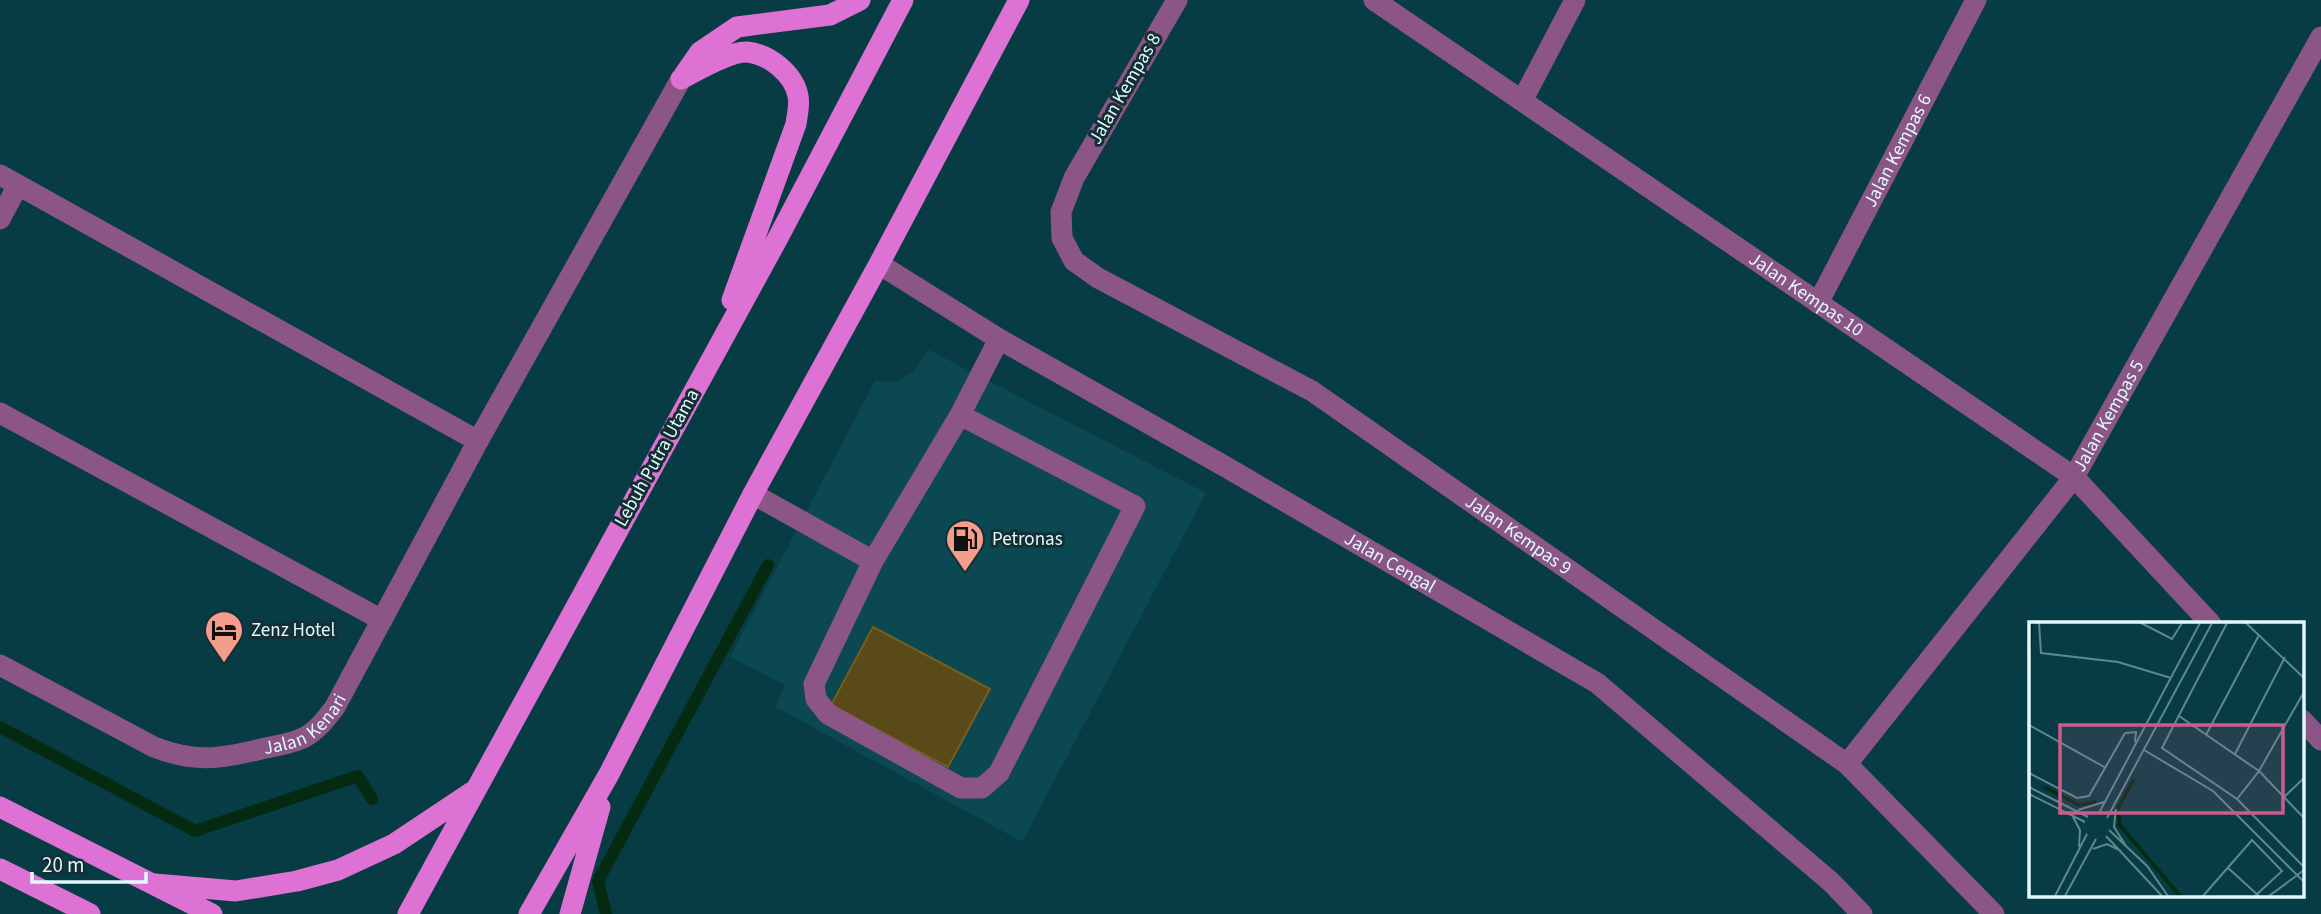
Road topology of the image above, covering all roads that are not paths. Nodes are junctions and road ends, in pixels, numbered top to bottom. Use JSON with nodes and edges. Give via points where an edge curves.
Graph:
{"nodes":[{"id":1,"x":860,"y":0,"type":"edge"},
{"id":2,"x":903,"y":0,"type":"edge"},
{"id":3,"x":1019,"y":0,"type":"edge"},
{"id":4,"x":1177,"y":0,"type":"edge"},
{"id":5,"x":1374,"y":0,"type":"edge"},
{"id":6,"x":1575,"y":0,"type":"edge"},
{"id":7,"x":1976,"y":0,"type":"edge"},
{"id":8,"x":2321,"y":37,"type":"edge"},
{"id":9,"x":681,"y":79,"type":"junction"},
{"id":10,"x":1522,"y":101,"type":"junction"},
{"id":11,"x":1074,"y":178,"type":"joint"},
{"id":12,"x":9,"y":180,"type":"edge"},
{"id":13,"x":0,"y":219,"type":"edge"},
{"id":14,"x":879,"y":264,"type":"junction"},
{"id":15,"x":1818,"y":303,"type":"junction"},
{"id":16,"x":999,"y":339,"type":"junction"},
{"id":17,"x":702,"y":376,"type":"junction"},
{"id":18,"x":0,"y":413,"type":"edge"},
{"id":19,"x":960,"y":415,"type":"junction"},
{"id":20,"x":478,"y":441,"type":"junction"},
{"id":21,"x":2074,"y":477,"type":"junction"},
{"id":22,"x":753,"y":494,"type":"junction"},
{"id":23,"x":873,"y":561,"type":"junction"},
{"id":24,"x":382,"y":620,"type":"junction"},
{"id":25,"x":2209,"y":622,"type":"edge"},
{"id":26,"x":0,"y":665,"type":"edge"},
{"id":27,"x":2304,"y":722,"type":"edge"},
{"id":28,"x":2321,"y":740,"type":"edge"},
{"id":29,"x":1847,"y":764,"type":"junction"},
{"id":30,"x":610,"y":774,"type":"junction"},
{"id":31,"x":476,"y":790,"type":"junction"},
{"id":32,"x":0,"y":807,"type":"edge"},
{"id":33,"x":0,"y":869,"type":"edge"},
{"id":34,"x":155,"y":884,"type":"junction"},
{"id":35,"x":90,"y":914,"type":"edge"},
{"id":36,"x":212,"y":914,"type":"edge"},
{"id":37,"x":408,"y":914,"type":"edge"},
{"id":38,"x":529,"y":914,"type":"edge"},
{"id":39,"x":570,"y":914,"type":"edge"},
{"id":40,"x":1862,"y":914,"type":"edge"},
{"id":41,"x":1994,"y":914,"type":"edge"}],
"edges":[{"from":1,"to":9,"type":"main road","via":[[830,15],[737,27],[701,52]]},
{"from":2,"to":17,"type":"main road","name":"Lebuh Putra Utama"},
{"from":3,"to":14,"type":"main road"},
{"from":4,"to":11,"type":"street","name":"Jalan Kempas 8"},
{"from":5,"to":10,"type":"street","name":"Jalan Kempas 10"},
{"from":6,"to":10,"type":"street"},
{"from":7,"to":15,"type":"street","name":"Jalan Kempas 6"},
{"from":8,"to":21,"type":"street","name":"Jalan Kempas 5"},
{"from":9,"to":17,"type":"main road","via":[[746,52],[773,61],[788,75],[798,97],[793,135]]},
{"from":9,"to":20,"type":"street","name":"Jalan Kenari"},
{"from":10,"to":15,"type":"street","name":"Jalan Kempas 10"},
{"from":11,"to":29,"type":"street","name":"Jalan Kempas 9","via":[[1061,212],[1062,238],[1074,261],[1312,391]]},
{"from":12,"to":13,"type":"street"},
{"from":12,"to":20,"type":"street"},
{"from":14,"to":16,"type":"street","name":"Jalan Cengal"},
{"from":14,"to":22,"type":"main road"},
{"from":15,"to":21,"type":"street","name":"Jalan Kempas 10"},
{"from":16,"to":19,"type":"street"},
{"from":16,"to":40,"type":"street","name":"Jalan Cengal","via":[[1597,683],[1831,882]]},
{"from":17,"to":31,"type":"main road","name":"Lebuh Putra Utama"},
{"from":18,"to":24,"type":"street"},
{"from":19,"to":23,"type":"street"},
{"from":19,"to":23,"type":"street","via":[[1135,506],[999,773],[982,788],[961,788],[828,714],[816,699],[814,684]]},
{"from":20,"to":24,"type":"street","name":"Jalan Kenari"},
{"from":21,"to":25,"type":"street","name":"Jalan Kempas 10"},
{"from":21,"to":29,"type":"street","name":"Jalan Kempas 5"},
{"from":22,"to":23,"type":"street"},
{"from":22,"to":30,"type":"main road"},
{"from":24,"to":26,"type":"street","name":"Jalan Kenari","via":[[322,724],[295,741],[225,758],[177,756],[154,747]]},
{"from":27,"to":28,"type":"street"},
{"from":29,"to":41,"type":"street","name":"Jalan Kempas 9"},
{"from":30,"to":38,"type":"main road"},
{"from":30,"to":39,"type":"main road"},
{"from":31,"to":34,"type":"main road","via":[[394,844],[338,870],[236,891]]},
{"from":31,"to":37,"type":"main road","name":"Lebuh Putra Utama"},
{"from":32,"to":34,"type":"main road"},
{"from":33,"to":35,"type":"main road"},
{"from":34,"to":36,"type":"main road"}]}
